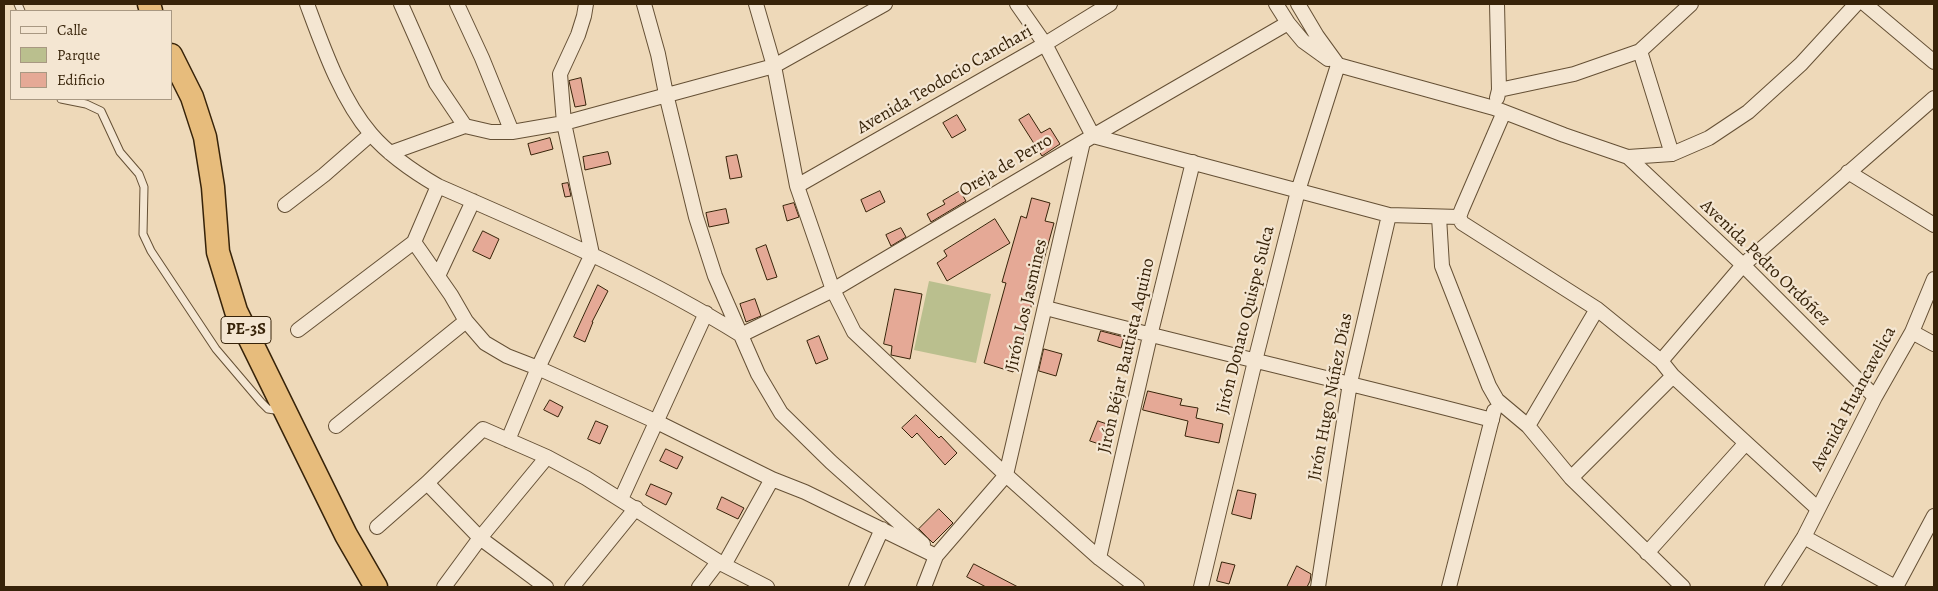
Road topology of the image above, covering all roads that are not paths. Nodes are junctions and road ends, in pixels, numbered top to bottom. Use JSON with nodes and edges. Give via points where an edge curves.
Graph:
{"nodes":[{"id":1,"x":307,"y":4,"type":"edge"},
{"id":2,"x":402,"y":4,"type":"edge"},
{"id":3,"x":457,"y":4,"type":"edge"},
{"id":4,"x":586,"y":4,"type":"edge"},
{"id":5,"x":644,"y":4,"type":"edge"},
{"id":6,"x":756,"y":4,"type":"edge"},
{"id":7,"x":883,"y":4,"type":"edge"},
{"id":8,"x":1017,"y":4,"type":"edge"},
{"id":9,"x":1110,"y":4,"type":"edge"},
{"id":10,"x":1276,"y":4,"type":"edge"},
{"id":11,"x":1298,"y":4,"type":"edge"},
{"id":12,"x":1497,"y":4,"type":"edge"},
{"id":13,"x":1692,"y":4,"type":"edge"},
{"id":14,"x":1856,"y":4,"type":"edge"},
{"id":15,"x":1865,"y":4,"type":"edge"},
{"id":16,"x":1288,"y":23,"type":"junction"},
{"id":17,"x":1045,"y":44,"type":"junction"},
{"id":18,"x":1640,"y":51,"type":"junction"},
{"id":19,"x":172,"y":57,"type":"edge"},
{"id":20,"x":1934,"y":62,"type":"edge"},
{"id":21,"x":1338,"y":65,"type":"junction"},
{"id":22,"x":774,"y":66,"type":"junction"},
{"id":23,"x":1499,"y":90,"type":"junction"},
{"id":24,"x":666,"y":94,"type":"junction"},
{"id":25,"x":1934,"y":98,"type":"edge"},
{"id":26,"x":66,"y":100,"type":"edge"},
{"id":27,"x":1499,"y":110,"type":"junction"},
{"id":28,"x":564,"y":123,"type":"junction"},
{"id":29,"x":465,"y":126,"type":"junction"},
{"id":30,"x":512,"y":132,"type":"junction"},
{"id":31,"x":371,"y":134,"type":"junction"},
{"id":32,"x":1088,"y":139,"type":"junction"},
{"id":33,"x":390,"y":153,"type":"junction"},
{"id":34,"x":1672,"y":154,"type":"junction"},
{"id":35,"x":1628,"y":157,"type":"junction"},
{"id":36,"x":1193,"y":162,"type":"junction"},
{"id":37,"x":1848,"y":172,"type":"junction"},
{"id":38,"x":438,"y":186,"type":"junction"},
{"id":39,"x":798,"y":186,"type":"junction"},
{"id":40,"x":1298,"y":191,"type":"junction"},
{"id":41,"x":473,"y":201,"type":"junction"},
{"id":42,"x":285,"y":205,"type":"dead end"},
{"id":43,"x":1389,"y":215,"type":"junction"},
{"id":44,"x":1439,"y":217,"type":"junction"},
{"id":45,"x":1459,"y":217,"type":"junction"},
{"id":46,"x":1934,"y":225,"type":"edge"},
{"id":47,"x":414,"y":242,"type":"junction"},
{"id":48,"x":592,"y":254,"type":"junction"},
{"id":49,"x":1743,"y":265,"type":"junction"},
{"id":50,"x":438,"y":276,"type":"junction"},
{"id":51,"x":1934,"y":279,"type":"edge"},
{"id":52,"x":833,"y":290,"type":"junction"},
{"id":53,"x":1046,"y":308,"type":"junction"},
{"id":54,"x":1597,"y":310,"type":"junction"},
{"id":55,"x":706,"y":313,"type":"junction"},
{"id":56,"x":466,"y":321,"type":"junction"},
{"id":57,"x":298,"y":330,"type":"dead end"},
{"id":58,"x":1912,"y":332,"type":"junction"},
{"id":59,"x":741,"y":335,"type":"junction"},
{"id":60,"x":1150,"y":336,"type":"junction"},
{"id":61,"x":1934,"y":344,"type":"edge"},
{"id":62,"x":1255,"y":361,"type":"junction"},
{"id":63,"x":1661,"y":361,"type":"junction"},
{"id":64,"x":538,"y":368,"type":"junction"},
{"id":65,"x":1673,"y":376,"type":"junction"},
{"id":66,"x":1350,"y":383,"type":"junction"},
{"id":67,"x":1875,"y":397,"type":"junction"},
{"id":68,"x":1497,"y":400,"type":"junction"},
{"id":69,"x":286,"y":412,"type":"junction"},
{"id":70,"x":1492,"y":420,"type":"junction"},
{"id":71,"x":655,"y":421,"type":"junction"},
{"id":72,"x":336,"y":426,"type":"dead end"},
{"id":73,"x":1528,"y":426,"type":"junction"},
{"id":74,"x":508,"y":440,"type":"junction"},
{"id":75,"x":1745,"y":444,"type":"junction"},
{"id":76,"x":546,"y":457,"type":"junction"},
{"id":77,"x":1006,"y":475,"type":"junction"},
{"id":78,"x":1571,"y":478,"type":"junction"},
{"id":79,"x":772,"y":479,"type":"junction"},
{"id":80,"x":427,"y":483,"type":"junction"},
{"id":81,"x":621,"y":499,"type":"junction"},
{"id":82,"x":636,"y":508,"type":"junction"},
{"id":83,"x":1817,"y":508,"type":"junction"},
{"id":84,"x":1934,"y":516,"type":"edge"},
{"id":85,"x":377,"y":527,"type":"dead end"},
{"id":86,"x":882,"y":529,"type":"junction"},
{"id":87,"x":1804,"y":537,"type":"junction"},
{"id":88,"x":480,"y":538,"type":"junction"},
{"id":89,"x":1647,"y":553,"type":"junction"},
{"id":90,"x":936,"y":556,"type":"junction"},
{"id":91,"x":1099,"y":558,"type":"junction"},
{"id":92,"x":721,"y":563,"type":"junction"},
{"id":93,"x":376,"y":587,"type":"edge"},
{"id":94,"x":444,"y":587,"type":"edge"},
{"id":95,"x":546,"y":587,"type":"edge"},
{"id":96,"x":572,"y":587,"type":"edge"},
{"id":97,"x":699,"y":587,"type":"edge"},
{"id":98,"x":768,"y":587,"type":"edge"},
{"id":99,"x":856,"y":587,"type":"edge"},
{"id":100,"x":924,"y":587,"type":"edge"},
{"id":101,"x":1137,"y":587,"type":"edge"},
{"id":102,"x":1201,"y":587,"type":"edge"},
{"id":103,"x":1318,"y":587,"type":"edge"},
{"id":104,"x":1449,"y":587,"type":"edge"},
{"id":105,"x":1683,"y":587,"type":"edge"},
{"id":106,"x":1772,"y":587,"type":"edge"},
{"id":107,"x":1896,"y":587,"type":"edge"}],
"edges":[{"from":1,"to":31,"type":"street","via":[[350,105]]},
{"from":2,"to":29,"type":"street","via":[[436,84]]},
{"from":3,"to":30,"type":"street"},
{"from":4,"to":28,"type":"street","via":[[578,35],[560,74]]},
{"from":5,"to":24,"type":"street"},
{"from":6,"to":22,"type":"street"},
{"from":7,"to":22,"type":"street"},
{"from":8,"to":17,"type":"street"},
{"from":9,"to":17,"type":"street","name":"Avenida Teodocio Canchari"},
{"from":10,"to":16,"type":"street"},
{"from":11,"to":21,"type":"street"},
{"from":12,"to":23,"type":"street"},
{"from":13,"to":18,"type":"street"},
{"from":14,"to":34,"type":"street","via":[[1800,64],[1748,112],[1709,138]]},
{"from":15,"to":20,"type":"street"},
{"from":16,"to":21,"type":"street","via":[[1303,41]]},
{"from":16,"to":32,"type":"street","name":"Oreja de Perro"},
{"from":17,"to":32,"type":"street"},
{"from":17,"to":39,"type":"street","name":"Avenida Teodocio Canchari"},
{"from":18,"to":23,"type":"street","via":[[1574,74]]},
{"from":18,"to":34,"type":"street"},
{"from":19,"to":69,"type":"highway","number":"PE-3S","via":[[192,97],[205,137],[218,252],[236,311]]},
{"from":21,"to":27,"type":"street"},
{"from":21,"to":40,"type":"street","name":"Jirón Donato Quispe Sulca"},
{"from":22,"to":24,"type":"street"},
{"from":22,"to":39,"type":"street"},
{"from":23,"to":27,"type":"street"},
{"from":24,"to":28,"type":"street"},
{"from":24,"to":59,"type":"street","via":[[696,217],[715,276]]},
{"from":25,"to":37,"type":"street"},
{"from":26,"to":69,"type":"lane","via":[[101,111],[120,152],[143,181],[143,234],[151,251],[216,349],[255,396],[268,409]]},
{"from":27,"to":35,"type":"street"},
{"from":27,"to":45,"type":"street"},
{"from":28,"to":30,"type":"street"},
{"from":28,"to":48,"type":"street"},
{"from":29,"to":30,"type":"street","via":[[491,132]]},
{"from":29,"to":33,"type":"street"},
{"from":31,"to":33,"type":"street"},
{"from":31,"to":42,"type":"street"},
{"from":32,"to":36,"type":"street"},
{"from":32,"to":52,"type":"street","name":"Oreja de Perro"},
{"from":32,"to":53,"type":"street","name":"Jirón Los Jasmines"},
{"from":33,"to":38,"type":"street"},
{"from":34,"to":35,"type":"street"},
{"from":35,"to":49,"type":"street","name":"Avenida Pedro Ordóñez"},
{"from":36,"to":40,"type":"street"},
{"from":36,"to":60,"type":"street","name":"Jirón Béjar Bautista Aquino"},
{"from":37,"to":46,"type":"street"},
{"from":37,"to":49,"type":"street"},
{"from":38,"to":41,"type":"street"},
{"from":38,"to":47,"type":"street"},
{"from":39,"to":52,"type":"street"},
{"from":40,"to":43,"type":"street"},
{"from":40,"to":62,"type":"street","name":"Jirón Donato Quispe Sulca"},
{"from":41,"to":48,"type":"street"},
{"from":41,"to":50,"type":"street"},
{"from":43,"to":44,"type":"street"},
{"from":43,"to":66,"type":"street","name":"Jirón Hugo Núñez Días"},
{"from":44,"to":45,"type":"street"},
{"from":44,"to":68,"type":"street","via":[[1442,266]]},
{"from":45,"to":54,"type":"street","via":[[1462,223]]},
{"from":47,"to":50,"type":"street"},
{"from":47,"to":57,"type":"street"},
{"from":48,"to":55,"type":"street"},
{"from":48,"to":64,"type":"street"},
{"from":49,"to":63,"type":"street"},
{"from":49,"to":67,"type":"street","name":"Avenida Pedro Ordóñez"},
{"from":50,"to":56,"type":"street"},
{"from":51,"to":58,"type":"street","name":"Avenida Huancavelica"},
{"from":52,"to":59,"type":"street","name":"Oreja de Perro"},
{"from":52,"to":77,"type":"street","via":[[854,332]]},
{"from":53,"to":60,"type":"street"},
{"from":53,"to":77,"type":"street","name":"Jirón Los Jasmines"},
{"from":54,"to":63,"type":"street"},
{"from":54,"to":73,"type":"street"},
{"from":55,"to":59,"type":"street"},
{"from":55,"to":71,"type":"street"},
{"from":56,"to":64,"type":"street","via":[[485,343]]},
{"from":56,"to":72,"type":"street"},
{"from":58,"to":61,"type":"street"},
{"from":58,"to":67,"type":"street","name":"Avenida Huancavelica"},
{"from":59,"to":90,"type":"street","via":[[758,374],[781,413]]},
{"from":60,"to":62,"type":"street"},
{"from":60,"to":91,"type":"street","name":"Jirón Béjar Bautista Aquino"},
{"from":62,"to":66,"type":"street"},
{"from":62,"to":102,"type":"street","name":"Jirón Donato Quispe Sulca"},
{"from":63,"to":65,"type":"street"},
{"from":64,"to":71,"type":"street"},
{"from":64,"to":74,"type":"street"},
{"from":65,"to":75,"type":"street"},
{"from":65,"to":78,"type":"street"},
{"from":66,"to":70,"type":"street"},
{"from":66,"to":103,"type":"street","name":"Jirón Hugo Núñez Días"},
{"from":67,"to":83,"type":"street","name":"Avenida Huancavelica"},
{"from":68,"to":70,"type":"street"},
{"from":68,"to":73,"type":"street"},
{"from":69,"to":93,"type":"highway","number":"PE-3S","via":[[346,535]]},
{"from":70,"to":104,"type":"street"},
{"from":71,"to":79,"type":"street"},
{"from":71,"to":81,"type":"street"},
{"from":73,"to":78,"type":"street"},
{"from":74,"to":76,"type":"street"},
{"from":74,"to":80,"type":"street","via":[[483,429]]},
{"from":75,"to":83,"type":"street"},
{"from":75,"to":89,"type":"street"},
{"from":76,"to":81,"type":"street"},
{"from":76,"to":88,"type":"street"},
{"from":77,"to":90,"type":"street"},
{"from":77,"to":91,"type":"street"},
{"from":78,"to":89,"type":"street"},
{"from":79,"to":86,"type":"street"},
{"from":79,"to":92,"type":"street"},
{"from":80,"to":85,"type":"street"},
{"from":80,"to":88,"type":"street"},
{"from":81,"to":82,"type":"street"},
{"from":82,"to":92,"type":"street"},
{"from":82,"to":96,"type":"street"},
{"from":83,"to":87,"type":"street","name":"Avenida Huancavelica"},
{"from":84,"to":107,"type":"street"},
{"from":86,"to":90,"type":"street"},
{"from":86,"to":99,"type":"street"},
{"from":87,"to":106,"type":"street","name":"Avenida Huancavelica"},
{"from":87,"to":107,"type":"street"},
{"from":88,"to":94,"type":"street"},
{"from":88,"to":95,"type":"street"},
{"from":89,"to":105,"type":"street"},
{"from":90,"to":100,"type":"street"},
{"from":91,"to":101,"type":"street"},
{"from":92,"to":97,"type":"street"},
{"from":92,"to":98,"type":"street"}]}
